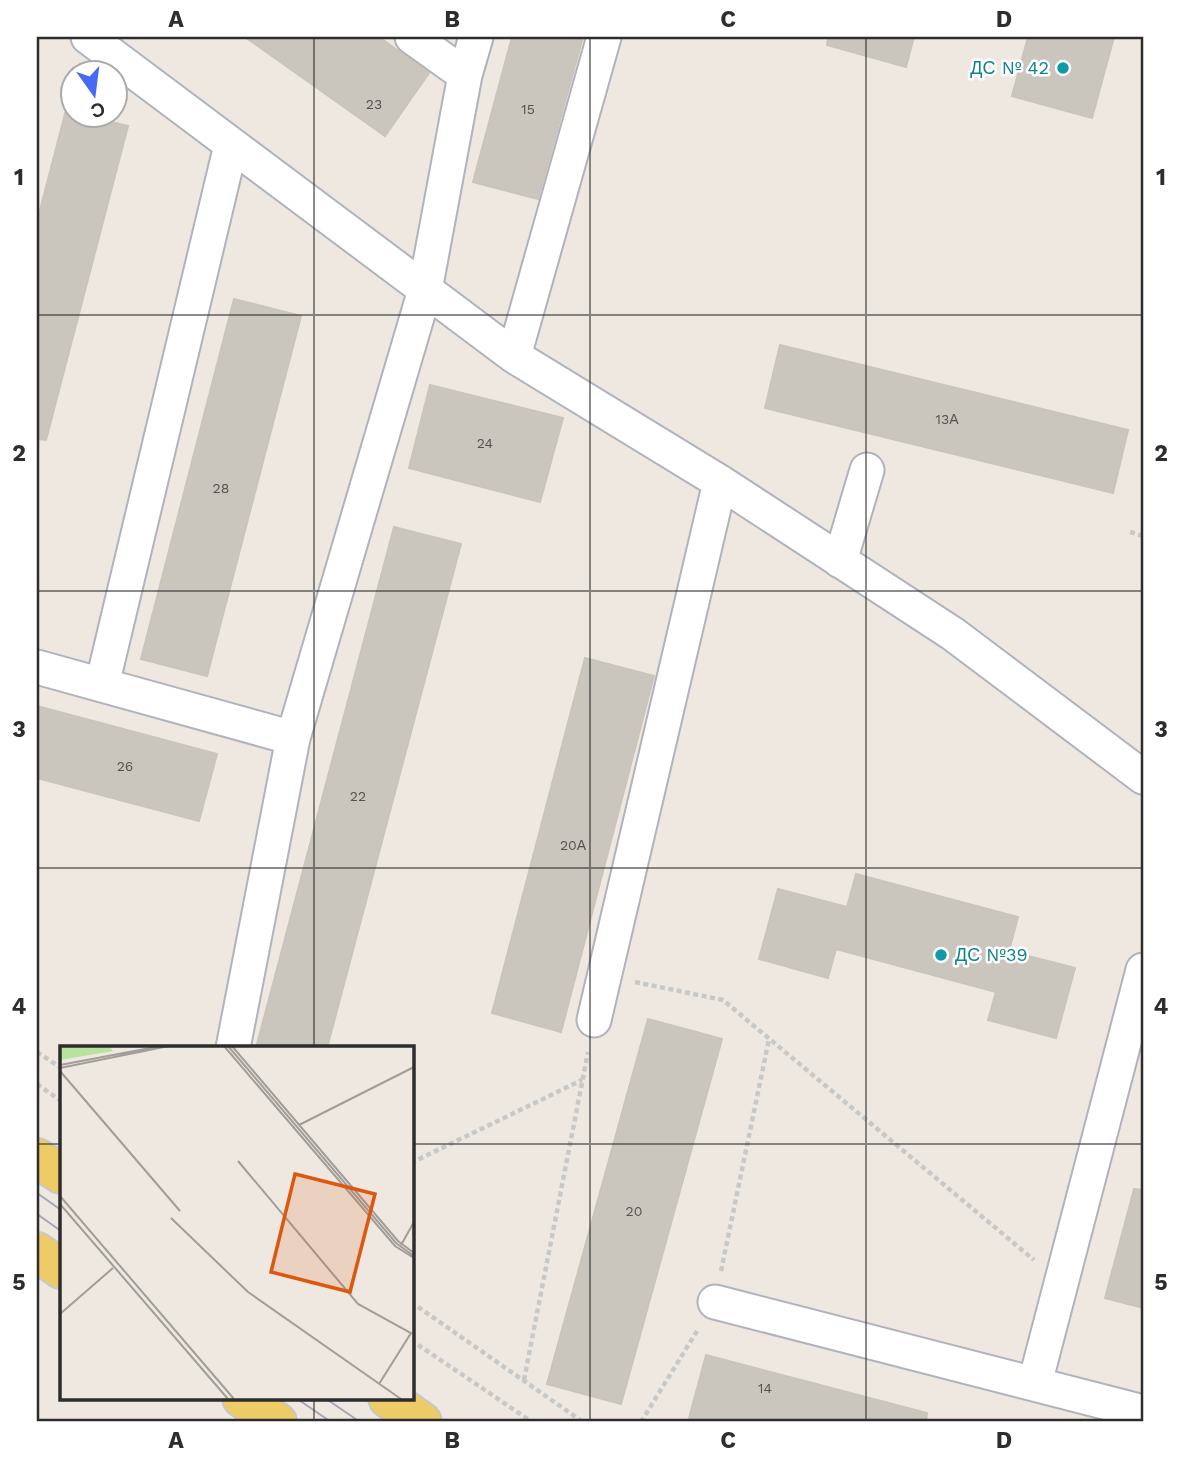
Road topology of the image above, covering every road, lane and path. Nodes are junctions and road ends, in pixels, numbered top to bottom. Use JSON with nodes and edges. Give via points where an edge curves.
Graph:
{"nodes":[{"id":1,"x":88,"y":37,"type":"edge"},
{"id":2,"x":412,"y":37,"type":"edge"},
{"id":3,"x":476,"y":37,"type":"edge"},
{"id":4,"x":604,"y":37,"type":"edge"},
{"id":5,"x":465,"y":75,"type":"junction"},
{"id":6,"x":231,"y":145,"type":"junction"},
{"id":7,"x":425,"y":290,"type":"junction"},
{"id":8,"x":514,"y":356,"type":"junction"},
{"id":9,"x":866,"y":470,"type":"dead end"},
{"id":10,"x":720,"y":482,"type":"junction"},
{"id":11,"x":1130,"y":532,"type":"dead end"},
{"id":12,"x":1143,"y":536,"type":"edge"},
{"id":13,"x":840,"y":561,"type":"junction"},
{"id":14,"x":37,"y":667,"type":"edge"},
{"id":15,"x":102,"y":685,"type":"junction"},
{"id":16,"x":293,"y":738,"type":"junction"},
{"id":17,"x":1143,"y":776,"type":"edge"},
{"id":18,"x":1143,"y":970,"type":"edge"},
{"id":19,"x":604,"y":976,"type":"junction"},
{"id":20,"x":594,"y":1020,"type":"joint"},
{"id":21,"x":769,"y":1039,"type":"junction"},
{"id":22,"x":233,"y":1046,"type":"edge"},
{"id":23,"x":37,"y":1052,"type":"edge"},
{"id":24,"x":60,"y":1067,"type":"edge"},
{"id":25,"x":583,"y":1080,"type":"junction"},
{"id":26,"x":37,"y":1084,"type":"edge"},
{"id":27,"x":60,"y":1100,"type":"edge"},
{"id":28,"x":37,"y":1158,"type":"edge"},
{"id":29,"x":413,"y":1162,"type":"edge"},
{"id":30,"x":60,"y":1173,"type":"edge"},
{"id":31,"x":37,"y":1252,"type":"edge"},
{"id":32,"x":60,"y":1268,"type":"edge"},
{"id":33,"x":1061,"y":1283,"type":"junction"},
{"id":34,"x":715,"y":1302,"type":"junction"},
{"id":35,"x":413,"y":1303,"type":"edge"},
{"id":36,"x":413,"y":1341,"type":"edge"},
{"id":37,"x":524,"y":1380,"type":"junction"},
{"id":38,"x":1035,"y":1383,"type":"junction"},
{"id":39,"x":245,"y":1400,"type":"edge"},
{"id":40,"x":391,"y":1400,"type":"edge"},
{"id":41,"x":1143,"y":1412,"type":"edge"},
{"id":42,"x":276,"y":1422,"type":"edge"},
{"id":43,"x":422,"y":1422,"type":"edge"},
{"id":44,"x":532,"y":1422,"type":"edge"},
{"id":45,"x":583,"y":1422,"type":"edge"},
{"id":46,"x":641,"y":1422,"type":"edge"}],
"edges":[{"from":1,"to":6,"type":"street"},
{"from":2,"to":5,"type":"street"},
{"from":3,"to":5,"type":"street"},
{"from":4,"to":8,"type":"street"},
{"from":5,"to":7,"type":"street"},
{"from":6,"to":7,"type":"street"},
{"from":6,"to":15,"type":"street"},
{"from":7,"to":8,"type":"street"},
{"from":7,"to":16,"type":"street"},
{"from":8,"to":10,"type":"street"},
{"from":9,"to":13,"type":"street"},
{"from":10,"to":13,"type":"street"},
{"from":10,"to":19,"type":"street"},
{"from":11,"to":12,"type":"path"},
{"from":13,"to":17,"type":"street","via":[[953,634]]},
{"from":14,"to":15,"type":"street"},
{"from":15,"to":16,"type":"street"},
{"from":16,"to":22,"type":"street"},
{"from":18,"to":33,"type":"street"},
{"from":19,"to":20,"type":"street"},
{"from":19,"to":21,"type":"path","via":[[723,1000]]},
{"from":20,"to":25,"type":"path"},
{"from":21,"to":33,"type":"path"},
{"from":21,"to":34,"type":"path"},
{"from":23,"to":24,"type":"path"},
{"from":25,"to":29,"type":"path"},
{"from":25,"to":37,"type":"path"},
{"from":26,"to":27,"type":"path"},
{"from":28,"to":30,"type":"main road"},
{"from":31,"to":32,"type":"main road"},
{"from":33,"to":38,"type":"street"},
{"from":34,"to":38,"type":"street"},
{"from":34,"to":46,"type":"path"},
{"from":35,"to":37,"type":"path"},
{"from":36,"to":44,"type":"path"},
{"from":37,"to":45,"type":"path"},
{"from":38,"to":41,"type":"street"},
{"from":39,"to":42,"type":"main road"},
{"from":40,"to":43,"type":"main road"}]}
